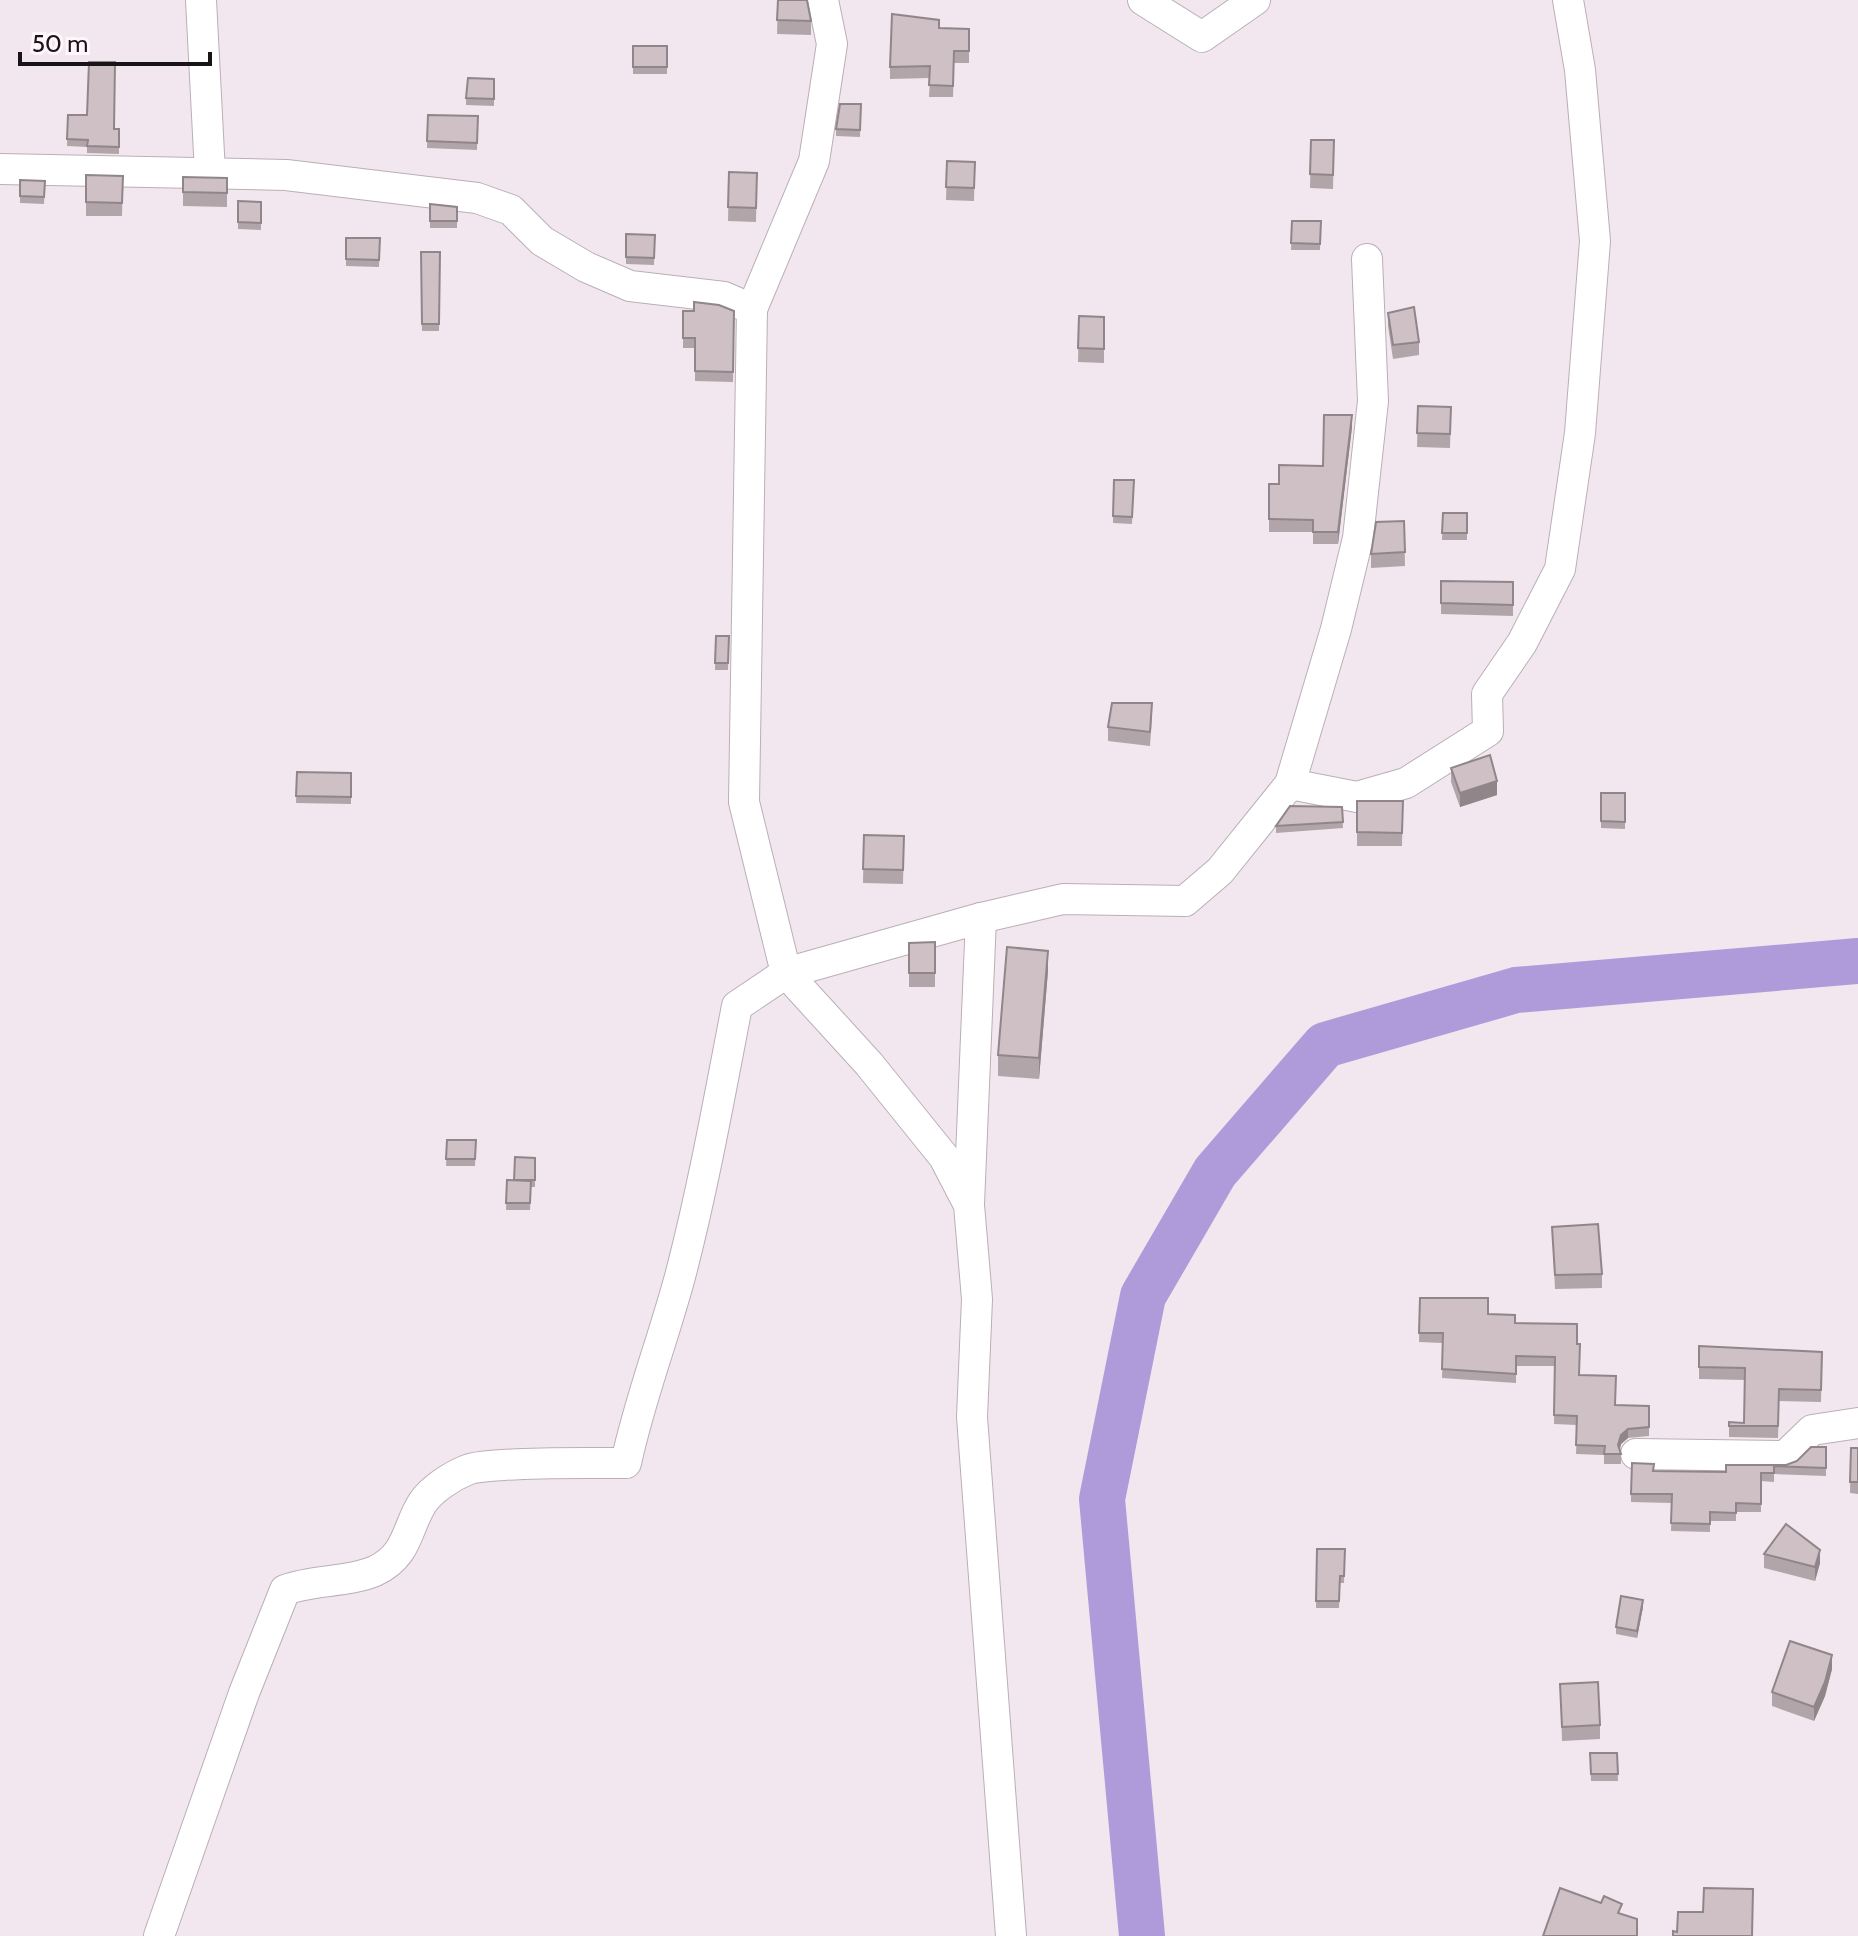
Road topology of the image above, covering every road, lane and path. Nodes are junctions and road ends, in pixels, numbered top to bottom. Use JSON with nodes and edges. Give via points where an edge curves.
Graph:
{"nodes":[{"id":1,"x":201,"y":0,"type":"edge"},
{"id":2,"x":823,"y":0,"type":"edge"},
{"id":3,"x":1143,"y":0,"type":"edge"},
{"id":4,"x":1255,"y":0,"type":"edge"},
{"id":5,"x":1568,"y":0,"type":"edge"},
{"id":6,"x":0,"y":169,"type":"edge"},
{"id":7,"x":210,"y":173,"type":"junction"},
{"id":8,"x":1367,"y":259,"type":"dead end"},
{"id":9,"x":752,"y":309,"type":"junction"},
{"id":10,"x":1290,"y":784,"type":"junction"},
{"id":11,"x":981,"y":918,"type":"junction"},
{"id":12,"x":786,"y":973,"type":"junction"},
{"id":13,"x":969,"y":1205,"type":"junction"},
{"id":14,"x":1858,"y":1423,"type":"edge"},
{"id":15,"x":1636,"y":1454,"type":"dead end"},
{"id":16,"x":159,"y":1936,"type":"edge"},
{"id":17,"x":1011,"y":1936,"type":"edge"}],
"edges":[{"from":1,"to":7,"type":"street"},
{"from":2,"to":9,"type":"street","via":[[832,44],[814,161]]},
{"from":3,"to":4,"type":"street","via":[[1202,37]]},
{"from":5,"to":10,"type":"street","via":[[1580,70],[1595,241],[1580,433],[1560,569],[1522,643],[1487,694],[1488,731],[1406,783],[1357,797]]},
{"from":6,"to":7,"type":"street"},
{"from":7,"to":9,"type":"street","via":[[286,175],[477,198],[511,210],[542,241],[630,286],[724,297]]},
{"from":8,"to":10,"type":"street","via":[[1373,401],[1358,538]]},
{"from":9,"to":12,"type":"street","via":[[744,802]]},
{"from":10,"to":11,"type":"street","via":[[1220,871],[1185,901],[1063,899]]},
{"from":11,"to":12,"type":"street"},
{"from":11,"to":13,"type":"street"},
{"from":12,"to":13,"type":"street","via":[[944,1157]]},
{"from":12,"to":16,"type":"street","via":[[737,1006],[681,1272],[626,1463],[541,1462],[469,1469],[423,1502],[397,1555],[376,1570],[285,1590]]},
{"from":13,"to":17,"type":"street","via":[[977,1299],[972,1417]]},
{"from":14,"to":15,"type":"street","via":[[1812,1430],[1785,1456]]}]}
